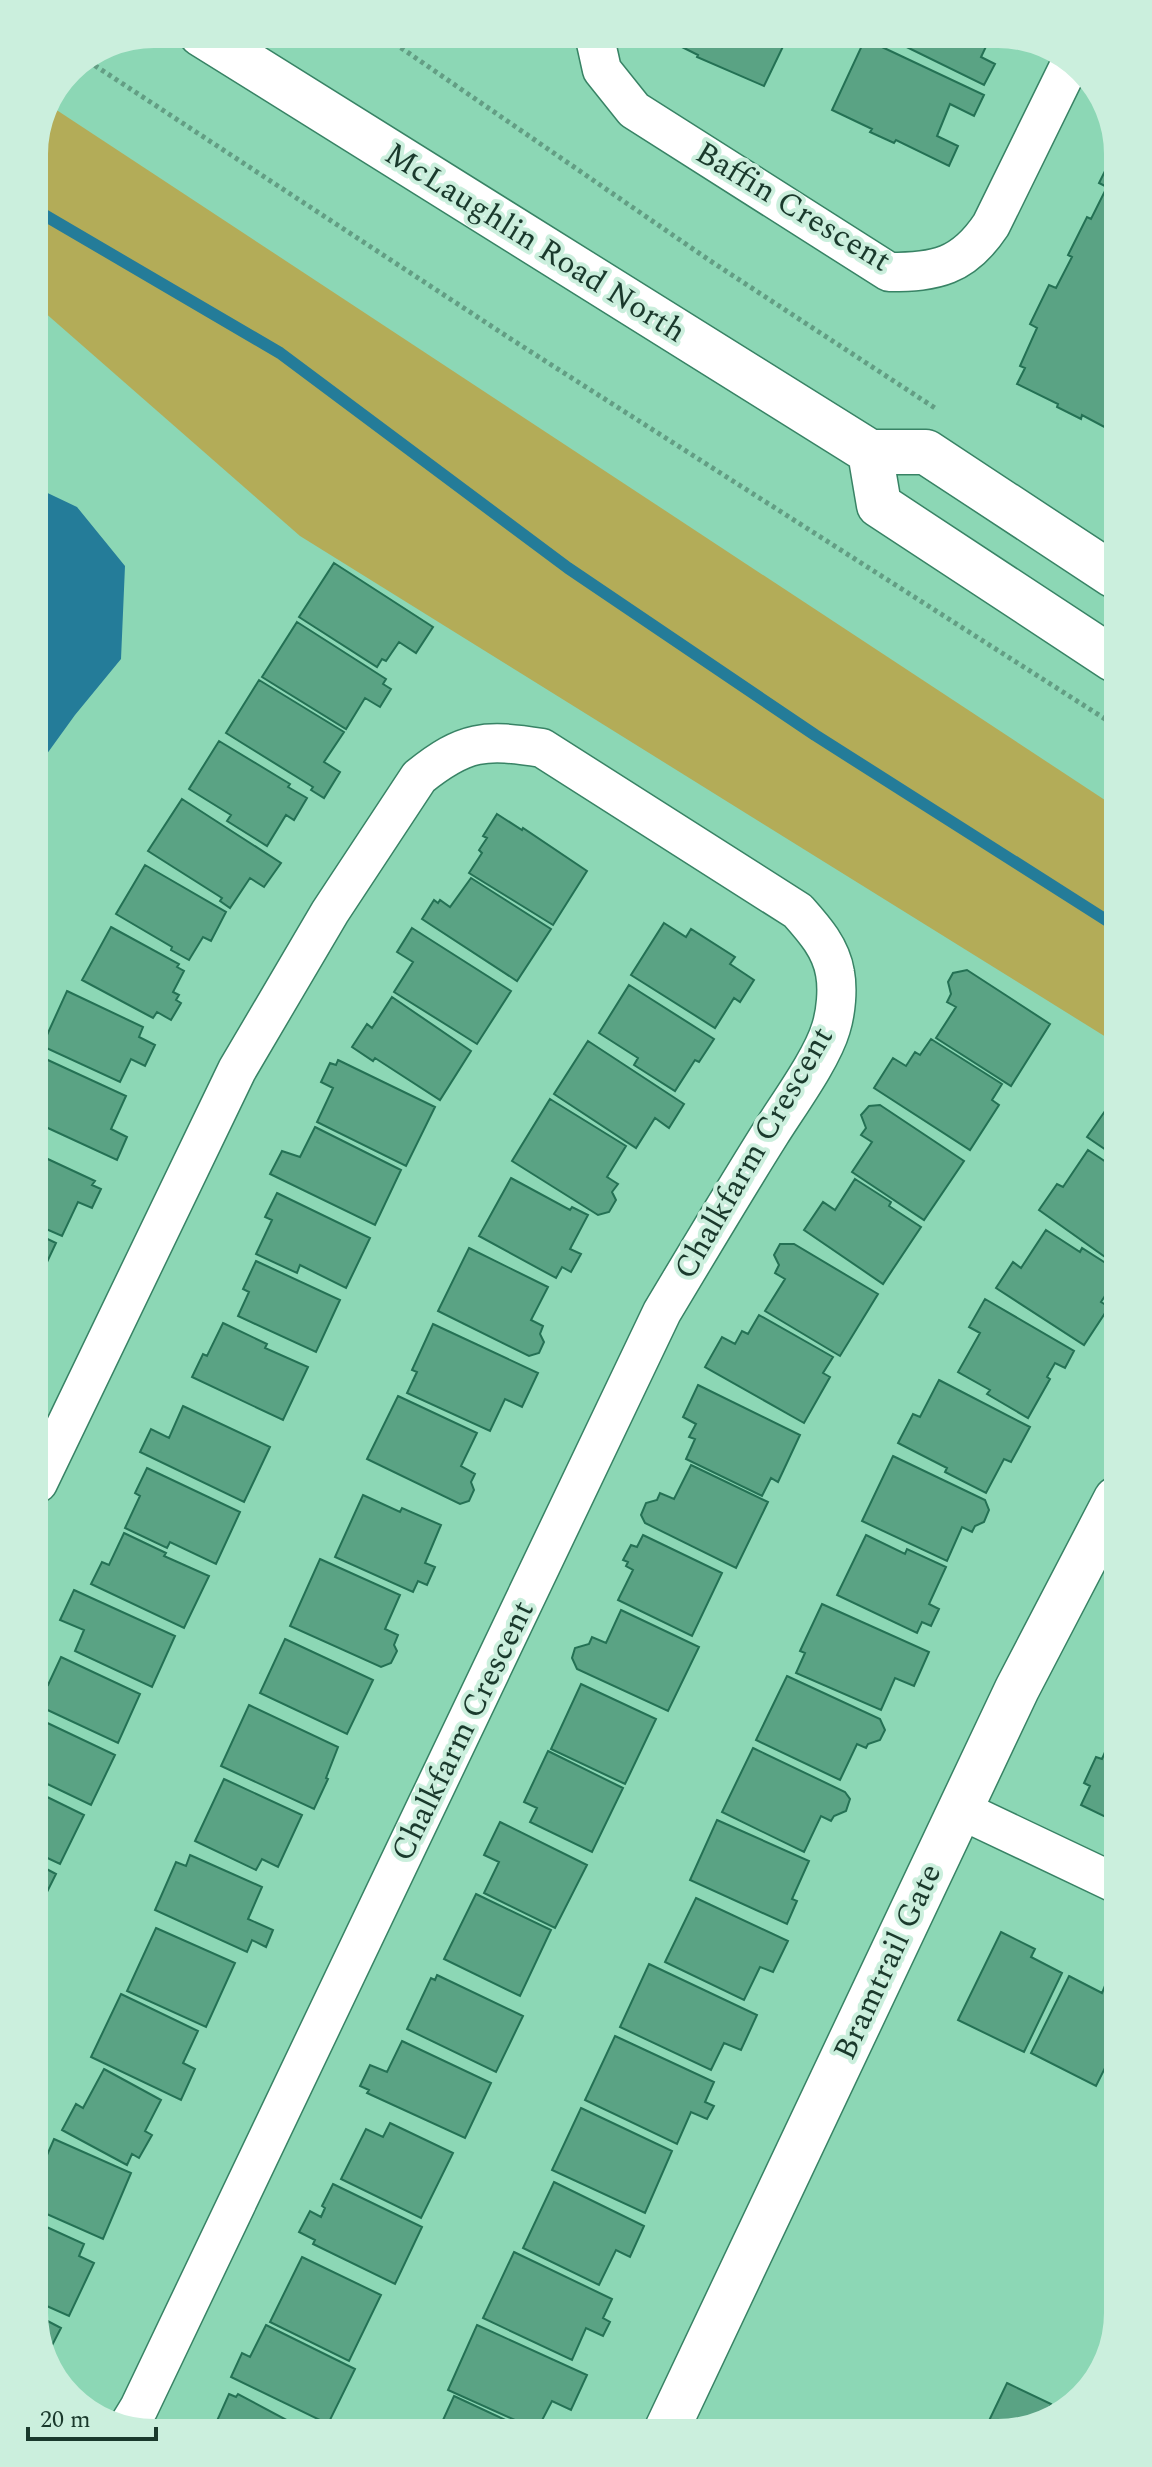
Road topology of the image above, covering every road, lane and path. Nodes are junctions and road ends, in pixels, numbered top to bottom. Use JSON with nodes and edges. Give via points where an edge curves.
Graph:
{"nodes":[{"id":1,"x":223,"y":48,"type":"edge"},
{"id":2,"x":401,"y":48,"type":"edge"},
{"id":3,"x":597,"y":48,"type":"edge"},
{"id":4,"x":95,"y":66,"type":"edge"},
{"id":5,"x":1066,"y":73,"type":"edge"},
{"id":6,"x":942,"y":412,"type":"dead end"},
{"id":7,"x":870,"y":452,"type":"junction"},
{"id":8,"x":1104,"y":569,"type":"edge"},
{"id":9,"x":1104,"y":653,"type":"edge"},
{"id":10,"x":1104,"y":718,"type":"edge"},
{"id":11,"x":48,"y":1462,"type":"edge"},
{"id":12,"x":1104,"y":1521,"type":"edge"},
{"id":13,"x":961,"y":1810,"type":"junction"},
{"id":14,"x":1104,"y":1878,"type":"edge"},
{"id":15,"x":133,"y":2416,"type":"edge"},
{"id":16,"x":672,"y":2419,"type":"edge"}],
"edges":[{"from":1,"to":7,"type":"main road","name":"McLaughlin Road North"},
{"from":2,"to":6,"type":"path","via":[[696,252]]},
{"from":3,"to":5,"type":"street","name":"Baffin Crescent","via":[[602,70],[634,110],[889,272],[923,272],[955,263],[978,244]]},
{"from":4,"to":10,"type":"path"},
{"from":7,"to":8,"type":"main road","via":[[926,452]]},
{"from":7,"to":9,"type":"main road","via":[[879,505]]},
{"from":11,"to":15,"type":"street","name":"Chalkfarm Crescent","via":[[244,1058],[386,826],[419,777],[439,760],[495,741],[542,748],[798,911],[816,931],[835,974],[831,1029],[662,1312]]},
{"from":12,"to":13,"type":"main road","name":"Bramtrail Gate"},
{"from":13,"to":14,"type":"street"},
{"from":13,"to":16,"type":"main road","name":"Bramtrail Gate"}]}
